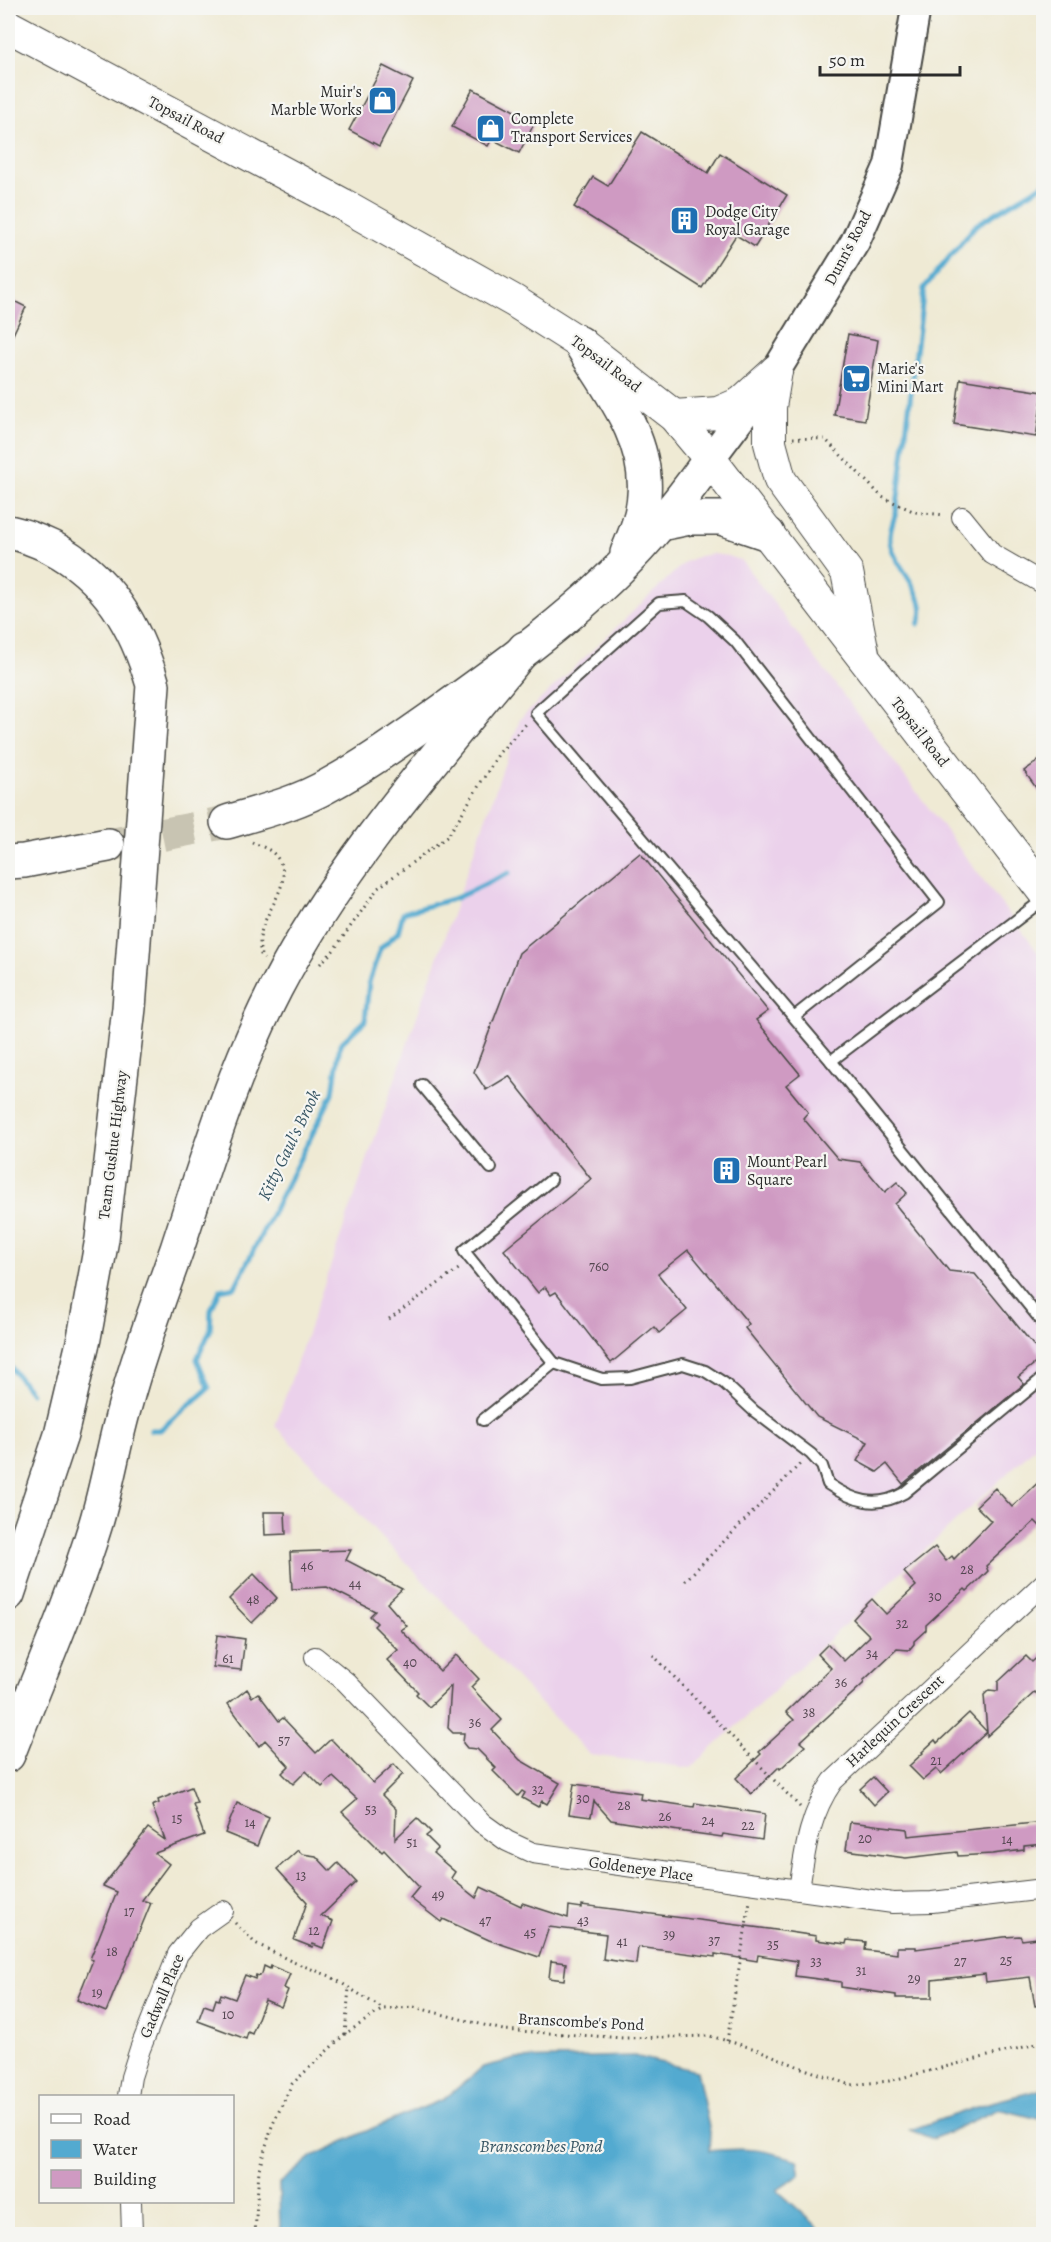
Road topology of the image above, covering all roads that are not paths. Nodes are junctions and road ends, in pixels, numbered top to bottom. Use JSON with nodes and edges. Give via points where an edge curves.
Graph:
{"nodes":[{"id":1,"x":912,"y":10,"type":"edge"},
{"id":2,"x":8,"y":26,"type":"edge"},
{"id":3,"x":580,"y":343,"type":"junction"},
{"id":4,"x":776,"y":371,"type":"junction"},
{"id":5,"x":674,"y":416,"type":"junction"},
{"id":6,"x":710,"y":459,"type":"junction"},
{"id":7,"x":962,"y":517,"type":"road end"},
{"id":8,"x":660,"y":524,"type":"junction"},
{"id":9,"x":8,"y":532,"type":"edge"},
{"id":10,"x":768,"y":534,"type":"junction"},
{"id":11,"x":622,"y":565,"type":"junction"},
{"id":12,"x":1044,"y":584,"type":"edge"},
{"id":13,"x":525,"y":648,"type":"junction"},
{"id":14,"x":864,"y":660,"type":"junction"},
{"id":15,"x":235,"y":830,"type":"tunnel mouth"},
{"id":16,"x":108,"y":845,"type":"tunnel mouth"},
{"id":17,"x":8,"y":862,"type":"edge"},
{"id":18,"x":1044,"y":892,"type":"edge"},
{"id":19,"x":1044,"y":899,"type":"edge"},
{"id":20,"x":794,"y":1017,"type":"junction"},
{"id":21,"x":831,"y":1060,"type":"junction"},
{"id":22,"x":423,"y":1085,"type":"dead end"},
{"id":23,"x":491,"y":1168,"type":"dead end"},
{"id":24,"x":551,"y":1180,"type":"dead end"},
{"id":25,"x":1044,"y":1324,"type":"edge"},
{"id":26,"x":554,"y":1363,"type":"junction"},
{"id":27,"x":1044,"y":1377,"type":"edge"},
{"id":28,"x":483,"y":1420,"type":"dead end"},
{"id":29,"x":1044,"y":1583,"type":"edge"},
{"id":30,"x":8,"y":1594,"type":"edge"},
{"id":31,"x":315,"y":1657,"type":"dead end"},
{"id":32,"x":8,"y":1755,"type":"edge"},
{"id":33,"x":1044,"y":1889,"type":"edge"},
{"id":34,"x":800,"y":1890,"type":"junction"},
{"id":35,"x":223,"y":1911,"type":"road end"},
{"id":36,"x":128,"y":2095,"type":"edge"},
{"id":37,"x":131,"y":2203,"type":"edge"},
{"id":38,"x":132,"y":2235,"type":"edge"}],
"edges":[{"from":1,"to":4,"type":"main road","name":"Dunn's Road","via":[[889,165],[855,242]]},
{"from":2,"to":3,"type":"main road","name":"Topsail Road","via":[[342,204]]},
{"from":3,"to":5,"type":"main road","name":"Topsail Road"},
{"from":3,"to":11,"type":"highway","via":[[631,428],[641,455],[645,494],[639,524]]},
{"from":4,"to":5,"type":"main road","via":[[741,403],[718,412]]},
{"from":4,"to":6,"type":"main road","name":"Dunn's Road"},
{"from":4,"to":14,"type":"main road","via":[[770,443],[780,480],[847,572]]},
{"from":5,"to":6,"type":"main road","name":"Topsail Road"},
{"from":6,"to":8,"type":"highway"},
{"from":6,"to":10,"type":"main road","name":"Topsail Road"},
{"from":7,"to":12,"type":"street","via":[[992,554]]},
{"from":8,"to":10,"type":"highway","via":[[689,518],[721,518]]},
{"from":8,"to":11,"type":"highway"},
{"from":9,"to":30,"type":"highway","name":"Team Gushue Highway","via":[[73,559],[100,582],[122,611],[153,684],[129,1008],[100,1250],[61,1435]]},
{"from":10,"to":14,"type":"main road","name":"Topsail Road"},
{"from":11,"to":13,"type":"highway"},
{"from":13,"to":15,"type":"highway","via":[[387,750],[328,786]]},
{"from":13,"to":32,"type":"highway","via":[[358,856],[306,935],[246,1052],[212,1140],[127,1398],[96,1522]]},
{"from":14,"to":18,"type":"main road","name":"Topsail Road"},
{"from":16,"to":17,"type":"highway"},
{"from":19,"to":21,"type":"lane"},
{"from":20,"to":20,"type":"lane","via":[[939,902],[735,641],[686,601],[659,603],[536,713]]},
{"from":20,"to":21,"type":"lane"},
{"from":21,"to":25,"type":"lane"},
{"from":22,"to":23,"type":"lane"},
{"from":24,"to":26,"type":"lane","via":[[464,1251]]},
{"from":26,"to":27,"type":"lane","via":[[602,1379],[630,1378],[683,1364],[705,1371],[810,1454],[822,1466],[828,1484],[850,1498],[868,1503],[886,1501],[904,1492]]},
{"from":26,"to":28,"type":"lane"},
{"from":29,"to":34,"type":"street","name":"Harlequin Crescent","via":[[842,1770],[814,1816],[805,1845]]},
{"from":31,"to":34,"type":"street","name":"Goldeneye Place","via":[[358,1695],[482,1823],[526,1851],[546,1857]]},
{"from":33,"to":34,"type":"street","name":"Goldeneye Place","via":[[914,1903]]},
{"from":35,"to":36,"type":"street","name":"Gadwall Place","via":[[199,1928],[178,1954],[140,2049]]},
{"from":37,"to":38,"type":"street"}]}
